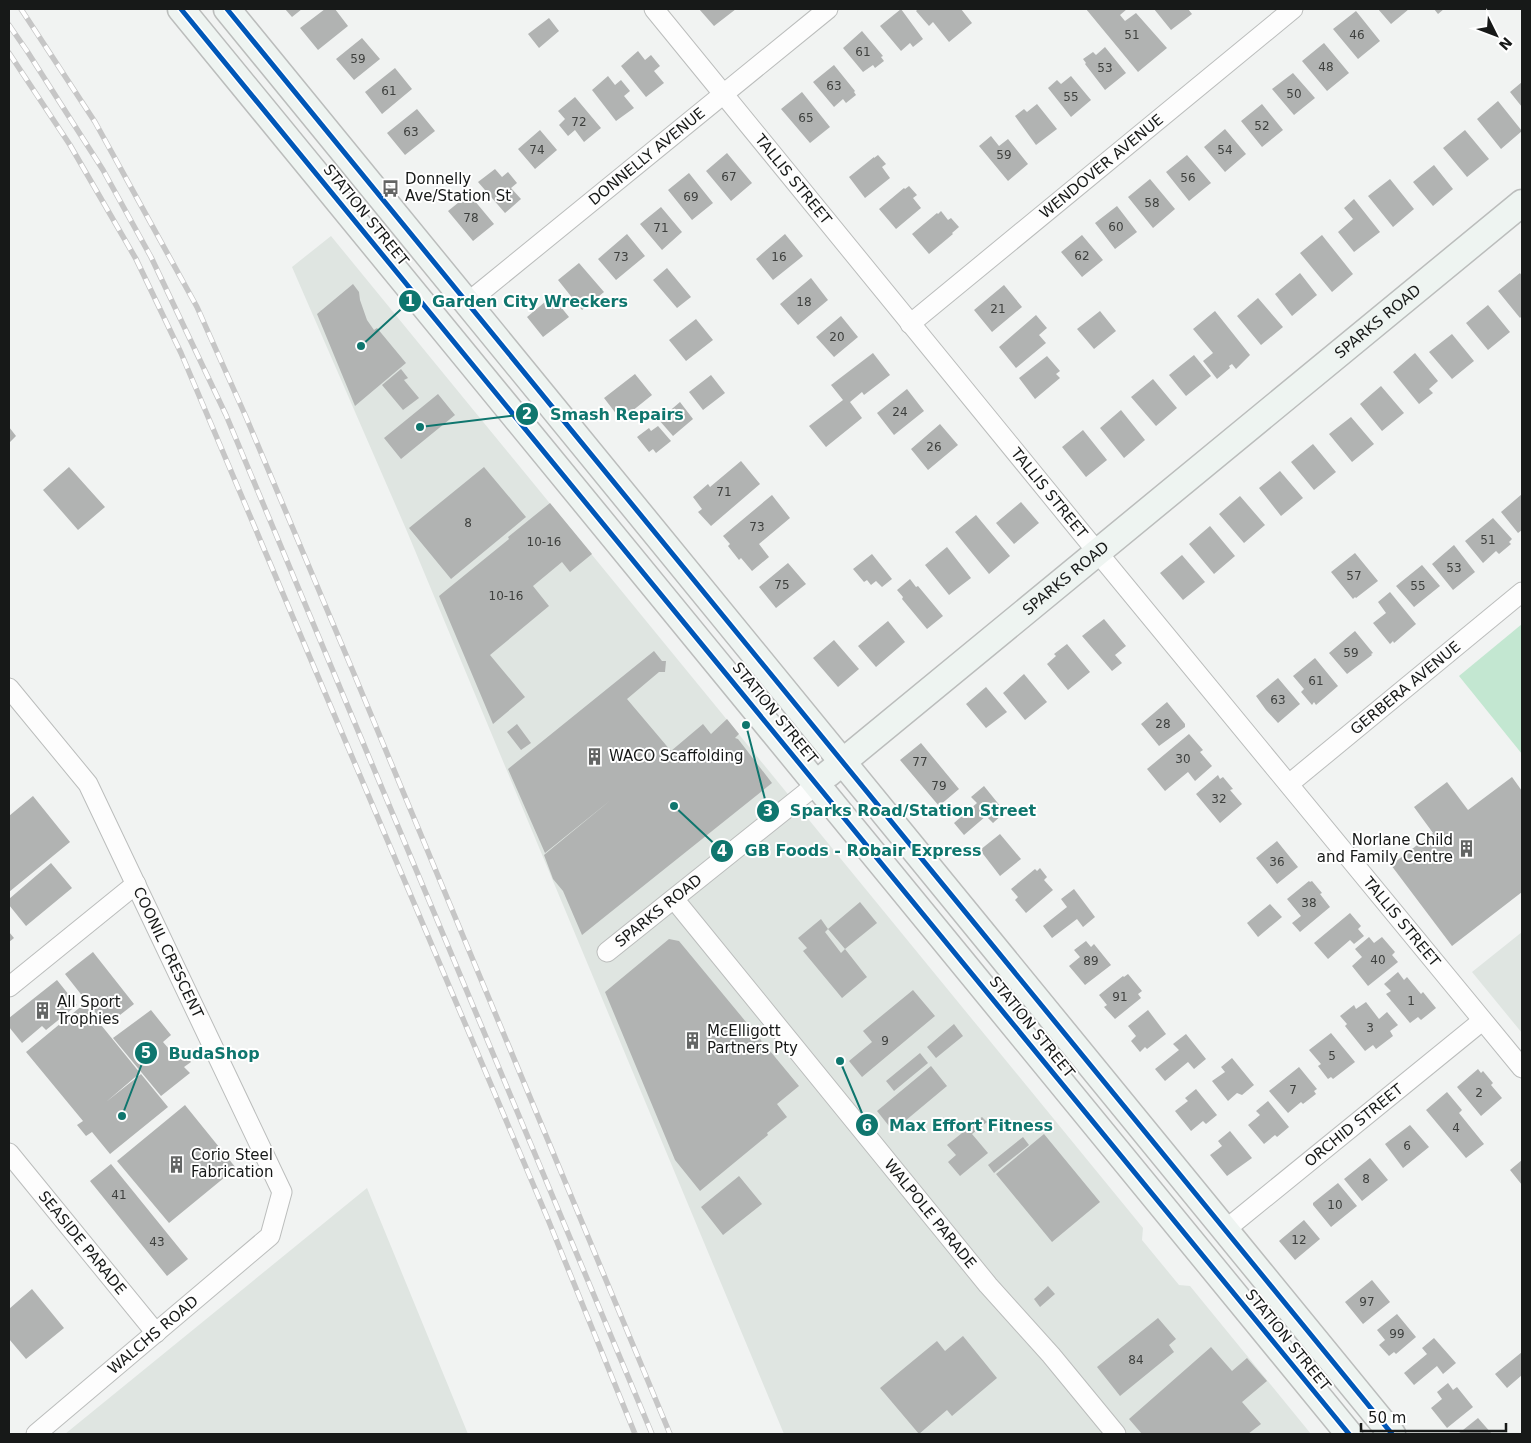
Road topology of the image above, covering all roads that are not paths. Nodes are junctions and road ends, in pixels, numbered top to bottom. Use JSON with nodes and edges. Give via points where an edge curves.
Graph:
{"nodes":[{"id":1,"x":181,"y":9,"type":"edge"},
{"id":2,"x":227,"y":9,"type":"edge"},
{"id":3,"x":654,"y":9,"type":"edge"},
{"id":4,"x":828,"y":9,"type":"edge"},
{"id":5,"x":1293,"y":9,"type":"edge"},
{"id":6,"x":722,"y":95,"type":"junction"},
{"id":7,"x":1522,"y":203,"type":"edge"},
{"id":8,"x":468,"y":303,"type":"junction"},
{"id":9,"x":910,"y":324,"type":"junction"},
{"id":10,"x":1097,"y":552,"type":"junction"},
{"id":11,"x":1522,"y":592,"type":"edge"},
{"id":12,"x":9,"y":688,"type":"edge"},
{"id":13,"x":842,"y":763,"type":"junction"},
{"id":14,"x":817,"y":784,"type":"junction"},
{"id":15,"x":1289,"y":784,"type":"junction"},
{"id":16,"x":136,"y":884,"type":"junction"},
{"id":17,"x":674,"y":899,"type":"junction"},
{"id":18,"x":607,"y":952,"type":"dead end"},
{"id":19,"x":9,"y":987,"type":"edge"},
{"id":20,"x":1482,"y":1021,"type":"junction"},
{"id":21,"x":1522,"y":1068,"type":"edge"},
{"id":22,"x":9,"y":1154,"type":"edge"},
{"id":23,"x":1225,"y":1230,"type":"junction"},
{"id":24,"x":270,"y":1236,"type":"joint"},
{"id":25,"x":156,"y":1333,"type":"junction"},
{"id":26,"x":36,"y":1434,"type":"edge"},
{"id":27,"x":1116,"y":1434,"type":"edge"},
{"id":28,"x":1349,"y":1434,"type":"edge"},
{"id":29,"x":1392,"y":1434,"type":"edge"}],
"edges":[{"from":1,"to":14,"type":"main road","name":"STATION STREET"},
{"from":2,"to":8,"type":"main road","name":"STATION STREET"},
{"from":3,"to":6,"type":"street","name":"TALLIS STREET"},
{"from":4,"to":6,"type":"street","name":"DONNELLY AVENUE"},
{"from":5,"to":9,"type":"street","name":"WENDOVER AVENUE"},
{"from":6,"to":8,"type":"street","name":"DONNELLY AVENUE"},
{"from":6,"to":9,"type":"street","name":"TALLIS STREET"},
{"from":7,"to":10,"type":"main road","name":"SPARKS ROAD"},
{"from":8,"to":13,"type":"main road","name":"STATION STREET"},
{"from":9,"to":10,"type":"street","name":"TALLIS STREET"},
{"from":10,"to":13,"type":"main road","name":"SPARKS ROAD"},
{"from":10,"to":15,"type":"street","name":"TALLIS STREET"},
{"from":11,"to":15,"type":"street","name":"GERBERA AVENUE"},
{"from":12,"to":16,"type":"street","name":"COONIL CRESCENT","via":[[88,784]]},
{"from":13,"to":14,"type":"main road","name":"SPARKS ROAD"},
{"from":13,"to":23,"type":"main road","name":"STATION STREET"},
{"from":14,"to":17,"type":"street","name":"SPARKS ROAD"},
{"from":14,"to":28,"type":"main road","name":"STATION STREET"},
{"from":15,"to":20,"type":"street","name":"TALLIS STREET"},
{"from":16,"to":19,"type":"street"},
{"from":16,"to":24,"type":"street","name":"COONIL CRESCENT","via":[[282,1192]]},
{"from":17,"to":18,"type":"street","name":"SPARKS ROAD"},
{"from":17,"to":27,"type":"street","name":"WALPOLE PARADE","via":[[988,1285]]},
{"from":20,"to":21,"type":"street","name":"TALLIS STREET"},
{"from":20,"to":23,"type":"street","name":"ORCHID STREET"},
{"from":22,"to":25,"type":"street","name":"SEASIDE PARADE"},
{"from":23,"to":29,"type":"main road","name":"STATION STREET"},
{"from":24,"to":25,"type":"street","name":"WALCHS ROAD"},
{"from":25,"to":26,"type":"street","name":"WALCHS ROAD"}]}
